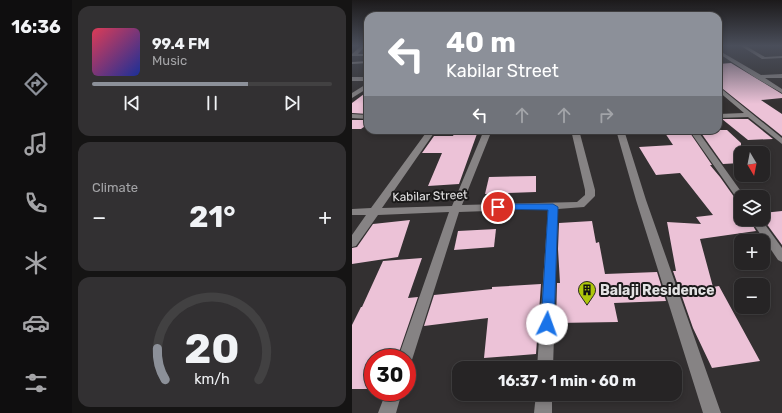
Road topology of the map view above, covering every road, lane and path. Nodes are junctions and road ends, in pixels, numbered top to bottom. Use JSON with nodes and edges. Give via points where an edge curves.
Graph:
{"nodes":[{"id":1,"x":740,"y":65,"type":"edge"},
{"id":2,"x":782,"y":76,"type":"edge"},
{"id":3,"x":758,"y":77,"type":"junction"},
{"id":4,"x":352,"y":79,"type":"edge"},
{"id":5,"x":364,"y":79,"type":"edge"},
{"id":6,"x":364,"y":88,"type":"edge"},
{"id":7,"x":722,"y":91,"type":"edge"},
{"id":8,"x":782,"y":91,"type":"edge"},
{"id":9,"x":352,"y":96,"type":"edge"},
{"id":10,"x":751,"y":115,"type":"junction"},
{"id":11,"x":352,"y":116,"type":"edge"},
{"id":12,"x":722,"y":116,"type":"edge"},
{"id":13,"x":364,"y":117,"type":"edge"},
{"id":14,"x":429,"y":134,"type":"edge"},
{"id":15,"x":486,"y":134,"type":"edge"},
{"id":16,"x":577,"y":134,"type":"edge"},
{"id":17,"x":621,"y":134,"type":"edge"},
{"id":18,"x":696,"y":134,"type":"edge"},
{"id":19,"x":782,"y":142,"type":"edge"},
{"id":20,"x":735,"y":190,"type":"edge"},
{"id":21,"x":456,"y":207,"type":"junction"},
{"id":22,"x":553,"y":207,"type":"junction"},
{"id":23,"x":352,"y":212,"type":"edge"},
{"id":24,"x":373,"y":212,"type":"junction"},
{"id":25,"x":761,"y":226,"type":"edge"},
{"id":26,"x":352,"y":243,"type":"edge"},
{"id":27,"x":782,"y":257,"type":"edge"},
{"id":28,"x":409,"y":349,"type":"edge"},
{"id":29,"x":545,"y":361,"type":"edge"},
{"id":30,"x":391,"y":401,"type":"edge"},
{"id":31,"x":544,"y":401,"type":"edge"},
{"id":32,"x":387,"y":413,"type":"edge"},
{"id":33,"x":543,"y":413,"type":"edge"},
{"id":34,"x":712,"y":413,"type":"edge"}],
"edges":[{"from":1,"to":3,"type":"street"},
{"from":2,"to":3,"type":"street"},
{"from":3,"to":8,"type":"street"},
{"from":4,"to":5,"type":"street"},
{"from":6,"to":9,"type":"street"},
{"from":7,"to":10,"type":"street"},
{"from":10,"to":12,"type":"street"},
{"from":10,"to":19,"type":"street"},
{"from":11,"to":13,"type":"street"},
{"from":14,"to":24,"type":"street"},
{"from":15,"to":21,"type":"street"},
{"from":16,"to":22,"type":"street","name":"Kabilar Street","via":[[590,196],[580,205]]},
{"from":17,"to":34,"type":"street"},
{"from":18,"to":20,"type":"street"},
{"from":21,"to":22,"type":"street","name":"Kabilar Street"},
{"from":21,"to":24,"type":"street","name":"Kabilar Street"},
{"from":21,"to":28,"type":"street"},
{"from":22,"to":29,"type":"street"},
{"from":23,"to":24,"type":"street","name":"Kabilar Street"},
{"from":24,"to":26,"type":"street"},
{"from":25,"to":27,"type":"street"},
{"from":30,"to":32,"type":"street"},
{"from":31,"to":33,"type":"street"}]}
